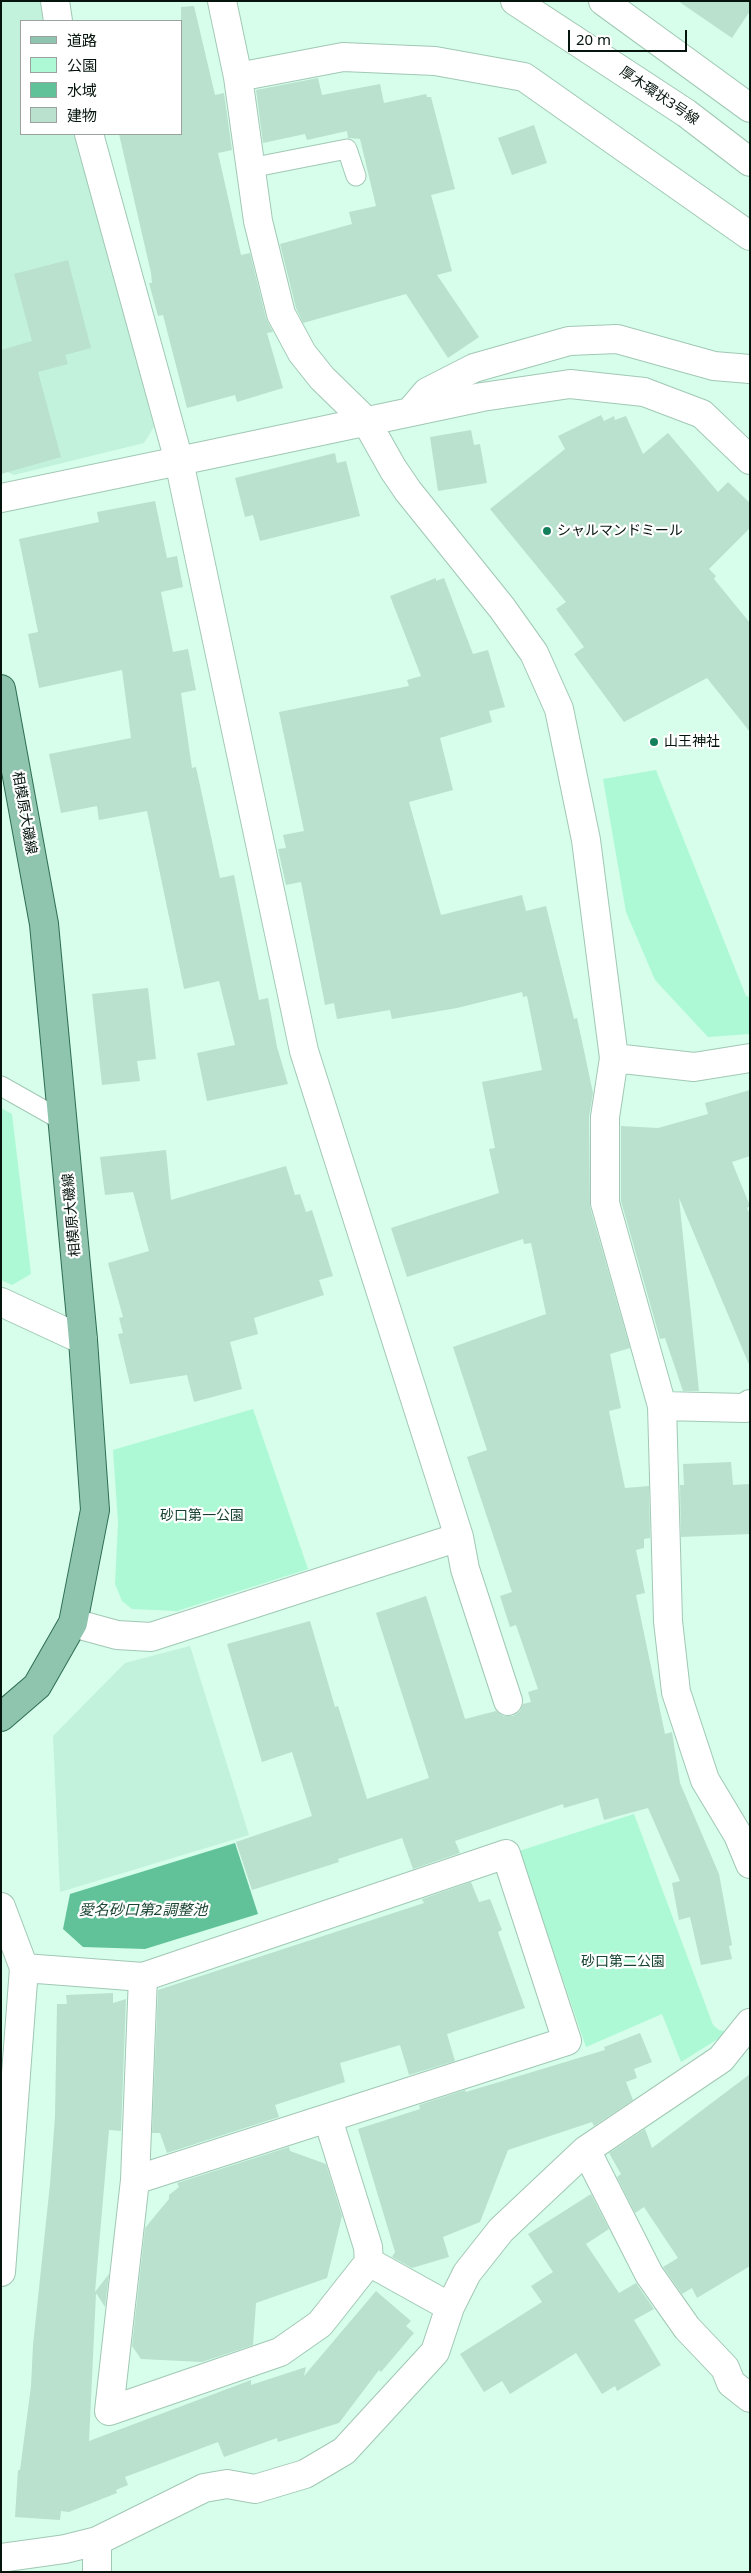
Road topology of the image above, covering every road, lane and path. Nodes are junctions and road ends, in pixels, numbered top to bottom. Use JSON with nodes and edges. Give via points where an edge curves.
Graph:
{"nodes":[{"id":1,"x":56,"y":1,"type":"edge"},
{"id":2,"x":222,"y":1,"type":"edge"},
{"id":3,"x":515,"y":1,"type":"edge"},
{"id":4,"x":603,"y":1,"type":"edge"},
{"id":5,"x":58,"y":20,"type":"edge"},
{"id":6,"x":238,"y":77,"type":"junction"},
{"id":7,"x":749,"y":105,"type":"edge"},
{"id":8,"x":89,"y":135,"type":"edge"},
{"id":9,"x":750,"y":162,"type":"edge"},
{"id":10,"x":250,"y":168,"type":"junction"},
{"id":11,"x":356,"y":176,"type":"dead end"},
{"id":12,"x":750,"y":236,"type":"edge"},
{"id":13,"x":750,"y":369,"type":"edge"},
{"id":14,"x":410,"y":412,"type":"junction"},
{"id":15,"x":366,"y":421,"type":"junction"},
{"id":16,"x":750,"y":460,"type":"edge"},
{"id":17,"x":179,"y":461,"type":"junction"},
{"id":18,"x":1,"y":498,"type":"edge"},
{"id":19,"x":1,"y":689,"type":"edge"},
{"id":20,"x":614,"y":1058,"type":"junction"},
{"id":21,"x":750,"y":1058,"type":"edge"},
{"id":22,"x":1,"y":1086,"type":"edge"},
{"id":23,"x":63,"y":1121,"type":"junction"},
{"id":24,"x":1,"y":1302,"type":"edge"},
{"id":25,"x":83,"y":1340,"type":"junction"},
{"id":26,"x":750,"y":1404,"type":"edge"},
{"id":27,"x":662,"y":1406,"type":"junction"},
{"id":28,"x":459,"y":1537,"type":"junction"},
{"id":29,"x":73,"y":1624,"type":"junction"},
{"id":30,"x":508,"y":1701,"type":"dead end"},
{"id":31,"x":1,"y":1717,"type":"edge"},
{"id":32,"x":750,"y":1864,"type":"edge"},
{"id":33,"x":1,"y":1907,"type":"edge"},
{"id":34,"x":24,"y":1968,"type":"junction"},
{"id":35,"x":143,"y":1977,"type":"junction"},
{"id":36,"x":750,"y":2023,"type":"edge"},
{"id":37,"x":328,"y":2119,"type":"junction"},
{"id":38,"x":586,"y":2150,"type":"junction"},
{"id":39,"x":134,"y":2180,"type":"junction"},
{"id":40,"x":369,"y":2262,"type":"junction"},
{"id":41,"x":1,"y":2272,"type":"edge"},
{"id":42,"x":450,"y":2307,"type":"junction"},
{"id":43,"x":750,"y":2398,"type":"edge"},
{"id":44,"x":97,"y":2541,"type":"junction"},
{"id":45,"x":1,"y":2558,"type":"edge"},
{"id":46,"x":98,"y":2572,"type":"edge"}],
"edges":[{"from":1,"to":5,"type":"street"},
{"from":2,"to":6,"type":"street"},
{"from":3,"to":9,"type":"street","name":"厚木環状3号線","via":[[686,113]]},
{"from":4,"to":7,"type":"street"},
{"from":6,"to":10,"type":"street"},
{"from":6,"to":12,"type":"street","via":[[343,57],[435,61],[524,77]]},
{"from":8,"to":17,"type":"street"},
{"from":10,"to":11,"type":"lane","via":[[347,149]]},
{"from":10,"to":15,"type":"street","via":[[258,221],[281,314],[302,353],[322,378]]},
{"from":13,"to":14,"type":"street","via":[[714,366],[617,339],[569,341],[474,368],[427,392]]},
{"from":14,"to":15,"type":"street"},
{"from":14,"to":16,"type":"street","via":[[570,384],[644,392],[702,414]]},
{"from":15,"to":17,"type":"street"},
{"from":15,"to":20,"type":"street","via":[[408,491],[502,608],[534,654],[560,709],[586,840]]},
{"from":17,"to":18,"type":"street"},
{"from":17,"to":28,"type":"street","via":[[304,1051]]},
{"from":19,"to":23,"type":"main road","name":"相模原大磯線","via":[[44,924]]},
{"from":20,"to":21,"type":"street","via":[[694,1067]]},
{"from":20,"to":27,"type":"street","via":[[605,1117],[605,1203]]},
{"from":22,"to":23,"type":"lane"},
{"from":23,"to":25,"type":"main road","name":"相模原大磯線"},
{"from":24,"to":25,"type":"street"},
{"from":25,"to":29,"type":"main road","name":"相模原大磯線","via":[[95,1510]]},
{"from":26,"to":27,"type":"street","via":[[744,1408]]},
{"from":27,"to":32,"type":"street","via":[[668,1621],[676,1692],[705,1780],[738,1835]]},
{"from":28,"to":29,"type":"street","via":[[151,1637],[117,1636]]},
{"from":28,"to":30,"type":"street","via":[[465,1569]]},
{"from":29,"to":31,"type":"main road","name":"相模原大磯線","via":[[38,1686]]},
{"from":33,"to":34,"type":"street"},
{"from":34,"to":35,"type":"street"},
{"from":34,"to":41,"type":"street"},
{"from":35,"to":37,"type":"street","via":[[506,1854],[567,2041]]},
{"from":35,"to":39,"type":"street"},
{"from":36,"to":38,"type":"street","via":[[721,2059]]},
{"from":37,"to":39,"type":"street"},
{"from":37,"to":40,"type":"street","via":[[368,2247]]},
{"from":38,"to":42,"type":"street","via":[[501,2230],[467,2273]]},
{"from":38,"to":43,"type":"street","via":[[650,2274],[687,2328],[726,2368],[731,2384]]},
{"from":39,"to":40,"type":"street","via":[[110,2411],[280,2352],[320,2324]]},
{"from":40,"to":42,"type":"street"},
{"from":42,"to":44,"type":"street","via":[[436,2352],[344,2451],[305,2474],[255,2489],[227,2484],[204,2488]]},
{"from":44,"to":45,"type":"street"},
{"from":44,"to":46,"type":"street"}]}
